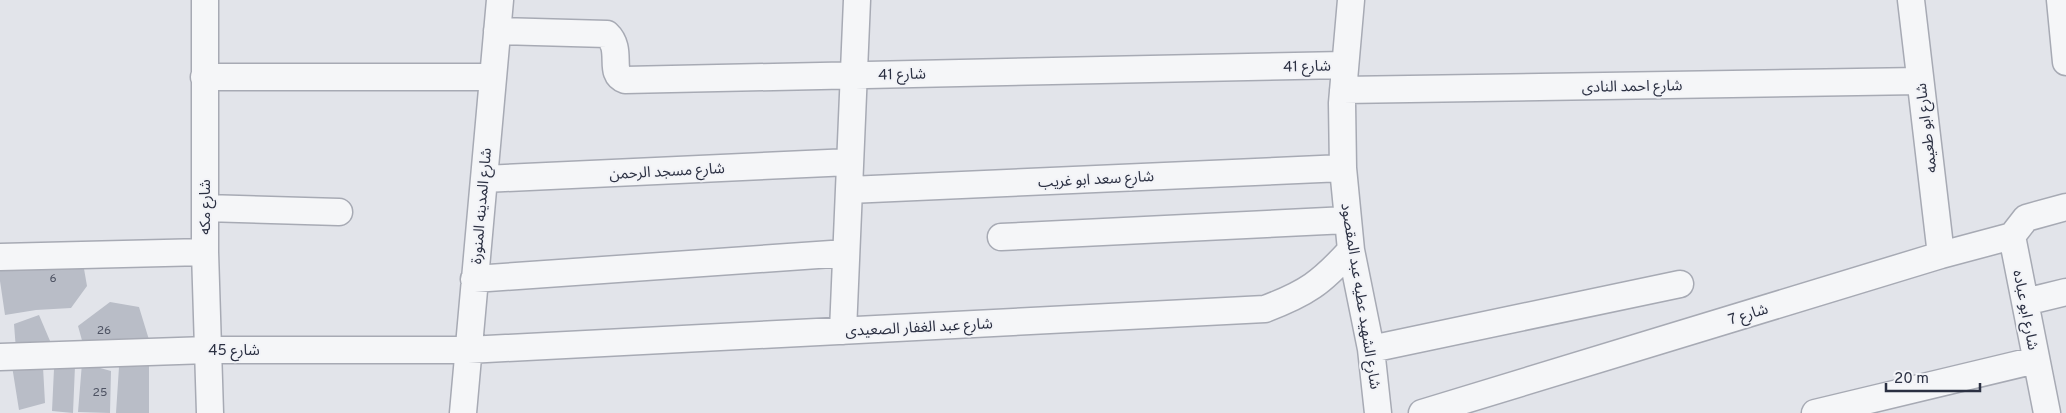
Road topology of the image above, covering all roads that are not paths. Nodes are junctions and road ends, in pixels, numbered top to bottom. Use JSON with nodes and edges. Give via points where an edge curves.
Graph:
{"nodes":[{"id":1,"x":205,"y":0,"type":"edge"},
{"id":2,"x":500,"y":0,"type":"edge"},
{"id":3,"x":857,"y":0,"type":"edge"},
{"id":4,"x":1351,"y":0,"type":"edge"},
{"id":5,"x":1911,"y":0,"type":"edge"},
{"id":6,"x":2060,"y":0,"type":"edge"},
{"id":7,"x":497,"y":31,"type":"junction"},
{"id":8,"x":2066,"y":62,"type":"edge"},
{"id":9,"x":853,"y":75,"type":"junction"},
{"id":10,"x":204,"y":77,"type":"junction"},
{"id":11,"x":493,"y":78,"type":"junction"},
{"id":12,"x":1343,"y":78,"type":"junction"},
{"id":13,"x":1920,"y":81,"type":"junction"},
{"id":14,"x":850,"y":162,"type":"junction"},
{"id":15,"x":1343,"y":168,"type":"junction"},
{"id":16,"x":484,"y":179,"type":"junction"},
{"id":17,"x":849,"y":190,"type":"junction"},
{"id":18,"x":2066,"y":207,"type":"edge"},
{"id":19,"x":205,"y":208,"type":"junction"},
{"id":20,"x":339,"y":212,"type":"dead end"},
{"id":21,"x":1347,"y":220,"type":"junction"},
{"id":22,"x":2012,"y":236,"type":"junction"},
{"id":23,"x":1001,"y":237,"type":"dead end"},
{"id":24,"x":1351,"y":250,"type":"junction"},
{"id":25,"x":205,"y":252,"type":"junction"},
{"id":26,"x":846,"y":253,"type":"junction"},
{"id":27,"x":1941,"y":256,"type":"junction"},
{"id":28,"x":0,"y":257,"type":"edge"},
{"id":29,"x":474,"y":279,"type":"junction"},
{"id":30,"x":1680,"y":284,"type":"dead end"},
{"id":31,"x":2066,"y":292,"type":"edge"},
{"id":32,"x":2025,"y":302,"type":"junction"},
{"id":33,"x":843,"y":331,"type":"junction"},
{"id":34,"x":1371,"y":349,"type":"junction"},
{"id":35,"x":208,"y":350,"type":"junction"},
{"id":36,"x":468,"y":350,"type":"junction"},
{"id":37,"x":0,"y":357,"type":"edge"},
{"id":38,"x":2036,"y":360,"type":"junction"},
{"id":39,"x":210,"y":413,"type":"edge"},
{"id":40,"x":463,"y":413,"type":"edge"},
{"id":41,"x":1378,"y":413,"type":"edge"},
{"id":42,"x":1422,"y":413,"type":"edge"},
{"id":43,"x":1815,"y":413,"type":"edge"},
{"id":44,"x":2046,"y":413,"type":"edge"}],
"edges":[{"from":1,"to":10,"type":"street","name":"شارع مكه"},
{"from":2,"to":7,"type":"street","name":"شارع المدينه المنورة"},
{"from":3,"to":9,"type":"street"},
{"from":4,"to":12,"type":"street","name":"شارع الشهيد عطيه عبد المقصود"},
{"from":5,"to":13,"type":"street","name":"شارع ابو طعيمه"},
{"from":6,"to":8,"type":"street"},
{"from":7,"to":9,"type":"street","name":"شارع 41","via":[[607,34],[617,50],[617,76],[625,80]]},
{"from":7,"to":11,"type":"street","name":"شارع المدينه المنورة"},
{"from":9,"to":12,"type":"street","name":"شارع 41"},
{"from":9,"to":14,"type":"street"},
{"from":10,"to":11,"type":"street"},
{"from":10,"to":19,"type":"street","name":"شارع مكه"},
{"from":11,"to":16,"type":"street","name":"شارع المدينه المنورة"},
{"from":12,"to":13,"type":"street","name":"شارع احمد النادى"},
{"from":12,"to":15,"type":"street","name":"شارع الشهيد عطيه عبد المقصود"},
{"from":13,"to":27,"type":"street","name":"شارع ابو طعيمه"},
{"from":14,"to":16,"type":"street","name":"شارع مسجد الرحمن"},
{"from":14,"to":17,"type":"street"},
{"from":15,"to":17,"type":"street","name":"شارع سعد ابو غريب"},
{"from":15,"to":21,"type":"street","name":"شارع الشهيد عطيه عبد المقصود"},
{"from":16,"to":29,"type":"street","name":"شارع المدينه المنورة"},
{"from":17,"to":26,"type":"street"},
{"from":18,"to":22,"type":"street","via":[[2026,218]]},
{"from":19,"to":20,"type":"street"},
{"from":19,"to":25,"type":"street","name":"شارع مكه"},
{"from":21,"to":23,"type":"street"},
{"from":21,"to":24,"type":"street","name":"شارع الشهيد عطيه عبد المقصود"},
{"from":22,"to":27,"type":"street","name":"شارع 7"},
{"from":22,"to":32,"type":"street","name":"شارع ابو عباده"},
{"from":24,"to":33,"type":"street","name":"شارع عبد الغفار الصعيدى","via":[[1327,276],[1298,296],[1265,309]]},
{"from":24,"to":34,"type":"street","name":"شارع الشهيد عطيه عبد المقصود"},
{"from":25,"to":28,"type":"street"},
{"from":25,"to":35,"type":"street","name":"شارع مكه"},
{"from":26,"to":29,"type":"street"},
{"from":26,"to":33,"type":"street"},
{"from":27,"to":42,"type":"street","name":"شارع 7"},
{"from":29,"to":36,"type":"street","name":"شارع المدينه المنورة"},
{"from":30,"to":34,"type":"street"},
{"from":31,"to":32,"type":"street"},
{"from":32,"to":38,"type":"street","name":"شارع ابو عباده"},
{"from":33,"to":36,"type":"street","name":"شارع عبد الغفار الصعيدى"},
{"from":34,"to":41,"type":"street","name":"شارع الشهيد عطيه عبد المقصود"},
{"from":35,"to":36,"type":"street","name":"شارع 45"},
{"from":35,"to":37,"type":"street","name":"شارع 45"},
{"from":35,"to":39,"type":"street","name":"شارع مكه"},
{"from":36,"to":40,"type":"street","name":"شارع المدينه المنورة"},
{"from":38,"to":43,"type":"street"},
{"from":38,"to":44,"type":"street","name":"شارع ابو عباده"}]}
